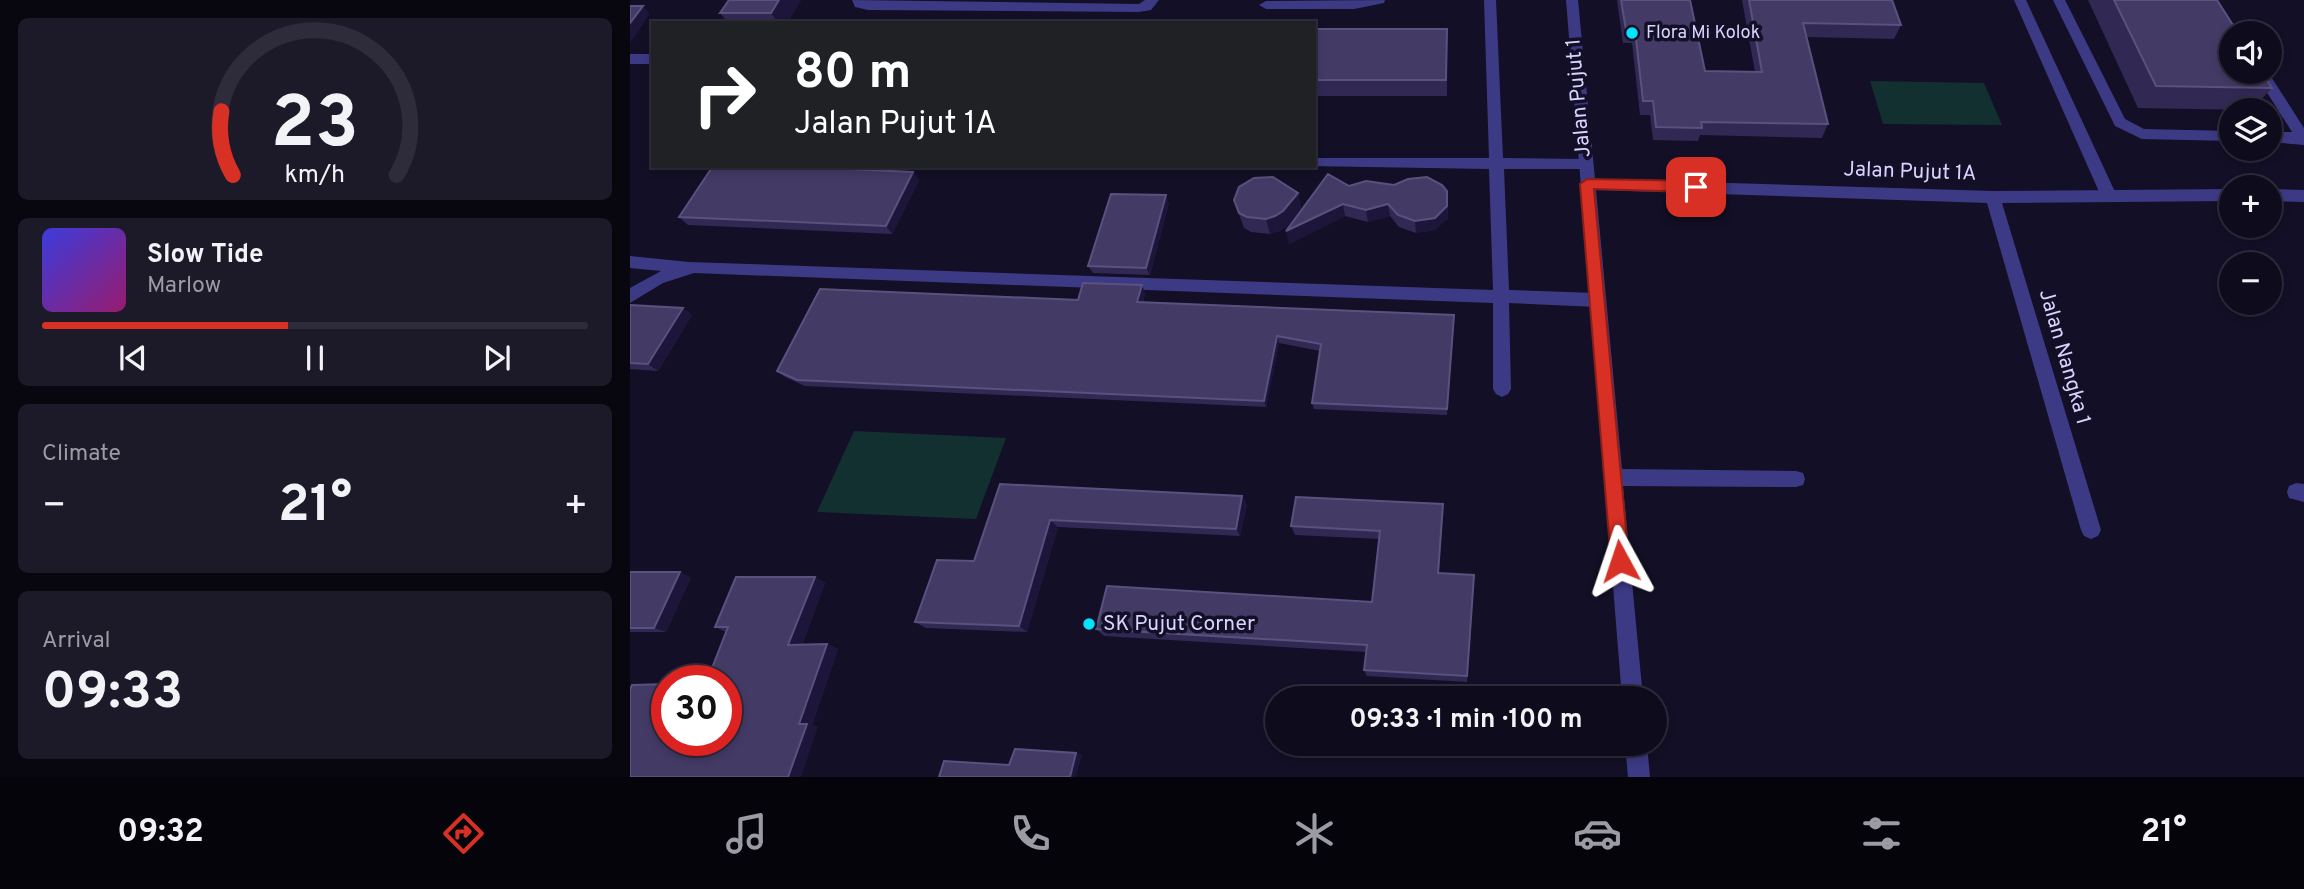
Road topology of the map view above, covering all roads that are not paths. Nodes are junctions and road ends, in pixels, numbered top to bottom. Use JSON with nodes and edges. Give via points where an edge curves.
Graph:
{"nodes":[{"id":1,"x":858,"y":0,"type":"edge"},
{"id":2,"x":1153,"y":0,"type":"edge"},
{"id":3,"x":1379,"y":0,"type":"edge"},
{"id":4,"x":1490,"y":0,"type":"edge"},
{"id":5,"x":1572,"y":0,"type":"edge"},
{"id":6,"x":2020,"y":0,"type":"edge"},
{"id":7,"x":2059,"y":0,"type":"edge"},
{"id":8,"x":1266,"y":5,"type":"dead end"},
{"id":9,"x":630,"y":59,"type":"edge"},
{"id":10,"x":651,"y":59,"type":"edge"},
{"id":11,"x":2269,"y":84,"type":"edge"},
{"id":12,"x":2219,"y":136,"type":"edge"},
{"id":13,"x":2282,"y":138,"type":"edge"},
{"id":14,"x":2304,"y":139,"type":"edge"},
{"id":15,"x":1316,"y":163,"type":"edge"},
{"id":16,"x":1494,"y":164,"type":"junction"},
{"id":17,"x":1584,"y":164,"type":"junction"},
{"id":18,"x":1587,"y":184,"type":"junction"},
{"id":19,"x":2108,"y":194,"type":"junction"},
{"id":20,"x":2219,"y":195,"type":"edge"},
{"id":21,"x":2282,"y":195,"type":"edge"},
{"id":22,"x":2304,"y":196,"type":"edge"},
{"id":23,"x":1993,"y":197,"type":"junction"},
{"id":24,"x":630,"y":262,"type":"edge"},
{"id":25,"x":694,"y":267,"type":"junction"},
{"id":26,"x":630,"y":296,"type":"edge"},
{"id":27,"x":1503,"y":296,"type":"junction"},
{"id":28,"x":1597,"y":300,"type":"junction"},
{"id":29,"x":1502,"y":389,"type":"dead end"},
{"id":30,"x":1613,"y":477,"type":"junction"},
{"id":31,"x":1796,"y":479,"type":"dead end"},
{"id":32,"x":2091,"y":530,"type":"dead end"},
{"id":33,"x":1631,"y":686,"type":"edge"},
{"id":34,"x":1637,"y":756,"type":"edge"},
{"id":35,"x":1639,"y":777,"type":"edge"}],
"edges":[{"from":1,"to":2,"type":"street","via":[[869,6],[1139,8]]},
{"from":3,"to":8,"type":"street","via":[[1354,5]]},
{"from":4,"to":16,"type":"street"},
{"from":5,"to":17,"type":"street","name":"Jalan Pujut 1"},
{"from":6,"to":19,"type":"street"},
{"from":7,"to":12,"type":"street","via":[[2120,122],[2143,134]]},
{"from":9,"to":10,"type":"street"},
{"from":11,"to":14,"type":"street"},
{"from":13,"to":14,"type":"street"},
{"from":15,"to":16,"type":"street"},
{"from":16,"to":17,"type":"street"},
{"from":16,"to":27,"type":"street"},
{"from":17,"to":18,"type":"street","name":"Jalan Pujut 1"},
{"from":18,"to":23,"type":"street","name":"Jalan Pujut 1A"},
{"from":18,"to":28,"type":"street","name":"Jalan Pujut 1"},
{"from":19,"to":20,"type":"street","name":"Jalan Pujut 1A"},
{"from":19,"to":23,"type":"street","name":"Jalan Pujut 1A"},
{"from":21,"to":22,"type":"street"},
{"from":23,"to":32,"type":"street","name":"Jalan Nangka 1"},
{"from":24,"to":25,"type":"street"},
{"from":25,"to":26,"type":"street","via":[[658,278]]},
{"from":25,"to":27,"type":"street"},
{"from":27,"to":28,"type":"street"},
{"from":27,"to":29,"type":"street"},
{"from":28,"to":30,"type":"street","name":"Jalan Pujut 1"},
{"from":30,"to":31,"type":"street"},
{"from":30,"to":33,"type":"street","name":"Jalan Pujut 1"},
{"from":34,"to":35,"type":"street"}]}
